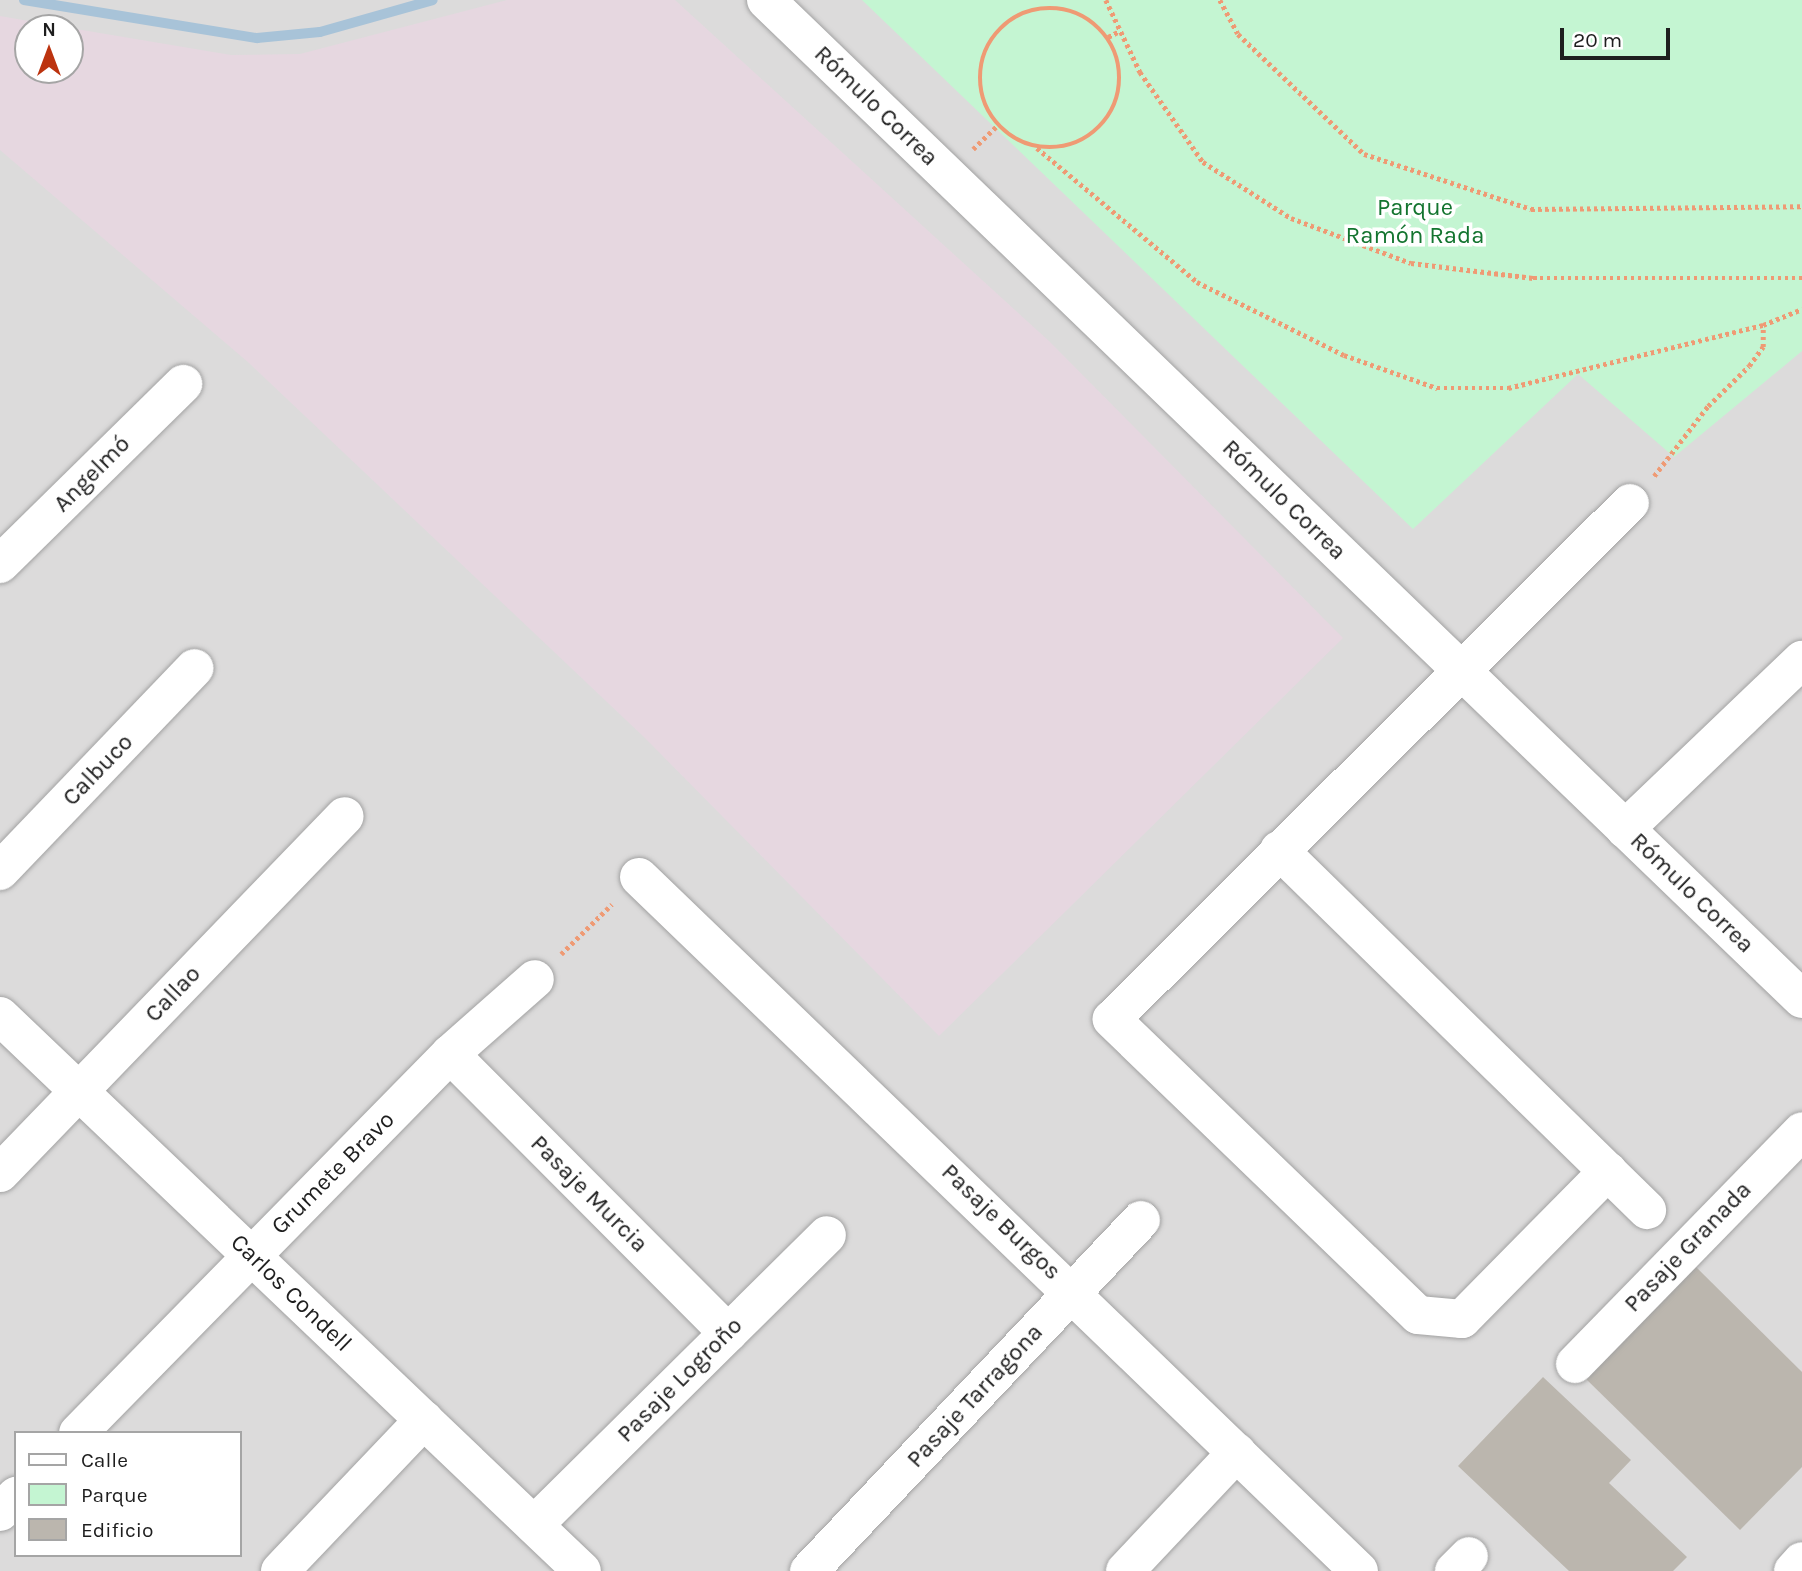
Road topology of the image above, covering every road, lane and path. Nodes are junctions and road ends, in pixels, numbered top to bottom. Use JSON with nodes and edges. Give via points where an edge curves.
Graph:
{"nodes":[{"id":1,"x":766,"y":0,"type":"edge"},
{"id":2,"x":1106,"y":0,"type":"edge"},
{"id":3,"x":1220,"y":0,"type":"edge"},
{"id":4,"x":1121,"y":31,"type":"junction"},
{"id":5,"x":1108,"y":37,"type":"junction"},
{"id":6,"x":1037,"y":148,"type":"junction"},
{"id":7,"x":1802,"y":206,"type":"edge"},
{"id":8,"x":1802,"y":278,"type":"edge"},
{"id":9,"x":1802,"y":309,"type":"edge"},
{"id":10,"x":1763,"y":326,"type":"junction"},
{"id":11,"x":183,"y":384,"type":"dead end"},
{"id":12,"x":1630,"y":503,"type":"joint"},
{"id":13,"x":0,"y":564,"type":"edge"},
{"id":14,"x":1802,"y":660,"type":"edge"},
{"id":15,"x":195,"y":668,"type":"dead end"},
{"id":16,"x":1460,"y":669,"type":"junction"},
{"id":17,"x":345,"y":816,"type":"dead end"},
{"id":18,"x":1625,"y":828,"type":"junction"},
{"id":19,"x":1279,"y":850,"type":"junction"},
{"id":20,"x":0,"y":871,"type":"edge"},
{"id":21,"x":639,"y":877,"type":"joint"},
{"id":22,"x":535,"y":979,"type":"joint"},
{"id":23,"x":1802,"y":999,"type":"edge"},
{"id":24,"x":0,"y":1016,"type":"edge"},
{"id":25,"x":450,"y":1055,"type":"junction"},
{"id":26,"x":79,"y":1091,"type":"junction"},
{"id":27,"x":1802,"y":1131,"type":"edge"},
{"id":28,"x":1608,"y":1171,"type":"junction"},
{"id":29,"x":0,"y":1172,"type":"edge"},
{"id":30,"x":1647,"y":1210,"type":"dead end"},
{"id":31,"x":1141,"y":1220,"type":"dead end"},
{"id":32,"x":827,"y":1235,"type":"dead end"},
{"id":33,"x":251,"y":1255,"type":"junction"},
{"id":34,"x":1074,"y":1291,"type":"junction"},
{"id":35,"x":728,"y":1333,"type":"junction"},
{"id":36,"x":1575,"y":1364,"type":"dead end"},
{"id":37,"x":424,"y":1420,"type":"junction"},
{"id":38,"x":80,"y":1431,"type":"edge"},
{"id":39,"x":1237,"y":1452,"type":"junction"},
{"id":40,"x":14,"y":1498,"type":"edge"},
{"id":41,"x":0,"y":1512,"type":"edge"},
{"id":42,"x":534,"y":1525,"type":"junction"},
{"id":43,"x":1802,"y":1561,"type":"edge"},
{"id":44,"x":281,"y":1571,"type":"edge"},
{"id":45,"x":582,"y":1571,"type":"edge"},
{"id":46,"x":809,"y":1571,"type":"edge"},
{"id":47,"x":1125,"y":1571,"type":"edge"},
{"id":48,"x":1359,"y":1571,"type":"edge"},
{"id":49,"x":1793,"y":1571,"type":"edge"}],
"edges":[{"from":1,"to":16,"type":"street","name":"Rómulo Correa"},
{"from":2,"to":4,"type":"path"},
{"from":3,"to":7,"type":"path","via":[[1238,34],[1364,154],[1531,208]]},
{"from":4,"to":5,"type":"path"},
{"from":4,"to":8,"type":"path","via":[[1140,72],[1203,162],[1292,218],[1411,263],[1533,278]]},
{"from":5,"to":6,"type":"path","via":[[1121,82],[1103,126],[1084,140]]},
{"from":5,"to":6,"type":"path","via":[[1091,20],[1048,7],[1025,11],[990,40],[979,84],[985,106],[998,126]]},
{"from":6,"to":10,"type":"path","via":[[1197,282],[1344,355],[1437,388],[1508,388]]},
{"from":9,"to":10,"type":"path"},
{"from":10,"to":12,"type":"path","via":[[1763,347],[1749,366],[1708,406]]},
{"from":11,"to":13,"type":"street","name":"Angelmó"},
{"from":12,"to":16,"type":"street"},
{"from":14,"to":18,"type":"street"},
{"from":15,"to":20,"type":"street","name":"Calbuco"},
{"from":16,"to":18,"type":"street","name":"Rómulo Correa"},
{"from":16,"to":19,"type":"street"},
{"from":17,"to":26,"type":"street","name":"Callao"},
{"from":18,"to":23,"type":"street","name":"Rómulo Correa"},
{"from":19,"to":28,"type":"street"},
{"from":19,"to":28,"type":"street","via":[[1112,1018],[1418,1315],[1462,1319]]},
{"from":21,"to":22,"type":"path"},
{"from":21,"to":34,"type":"street","name":"Pasaje Burgos"},
{"from":22,"to":25,"type":"street","name":"Grumete Bravo"},
{"from":24,"to":26,"type":"street","name":"Carlos Condell"},
{"from":25,"to":33,"type":"street","name":"Grumete Bravo"},
{"from":25,"to":35,"type":"street","name":"Pasaje Murcia"},
{"from":26,"to":29,"type":"street","name":"Callao"},
{"from":26,"to":33,"type":"street","name":"Carlos Condell"},
{"from":27,"to":36,"type":"street","name":"Pasaje Granada"},
{"from":28,"to":30,"type":"street"},
{"from":31,"to":34,"type":"street","name":"Pasaje Tarragona"},
{"from":32,"to":35,"type":"street","name":"Pasaje Logroño"},
{"from":33,"to":37,"type":"street","name":"Carlos Condell"},
{"from":33,"to":38,"type":"street","name":"Grumete Bravo"},
{"from":34,"to":39,"type":"street","name":"Pasaje Burgos"},
{"from":34,"to":46,"type":"street","name":"Pasaje Tarragona"},
{"from":35,"to":42,"type":"street","name":"Pasaje Logroño"},
{"from":37,"to":42,"type":"street","name":"Carlos Condell"},
{"from":37,"to":44,"type":"street"},
{"from":39,"to":47,"type":"street"},
{"from":39,"to":48,"type":"street","name":"Pasaje Burgos"},
{"from":40,"to":41,"type":"street"},
{"from":42,"to":45,"type":"street","name":"Carlos Condell"},
{"from":43,"to":49,"type":"street"}]}
